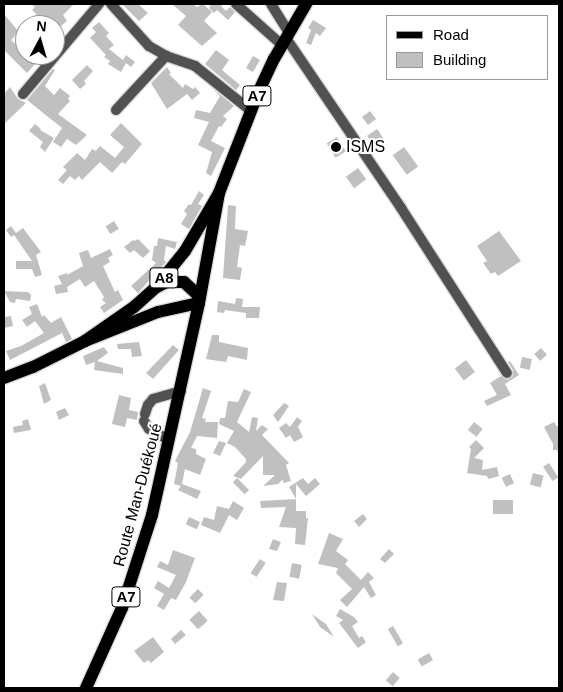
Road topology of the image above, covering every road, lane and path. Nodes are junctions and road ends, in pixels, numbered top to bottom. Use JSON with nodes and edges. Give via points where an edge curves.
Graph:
{"nodes":[{"id":1,"x":99,"y":4,"type":"edge"},
{"id":2,"x":111,"y":4,"type":"edge"},
{"id":3,"x":236,"y":4,"type":"edge"},
{"id":4,"x":272,"y":4,"type":"edge"},
{"id":5,"x":306,"y":4,"type":"edge"},
{"id":6,"x":286,"y":39,"type":"junction"},
{"id":7,"x":166,"y":56,"type":"junction"},
{"id":8,"x":23,"y":94,"type":"dead end"},
{"id":9,"x":116,"y":110,"type":"dead end"},
{"id":10,"x":250,"y":110,"type":"junction"},
{"id":11,"x":219,"y":193,"type":"junction"},
{"id":12,"x":155,"y":288,"type":"junction"},
{"id":13,"x":200,"y":300,"type":"junction"},
{"id":14,"x":85,"y":341,"type":"junction"},
{"id":15,"x":507,"y":373,"type":"dead end"},
{"id":16,"x":4,"y":378,"type":"edge"},
{"id":17,"x":181,"y":391,"type":"junction"},
{"id":18,"x":169,"y":440,"type":"junction"},
{"id":19,"x":86,"y":688,"type":"edge"}],
"edges":[{"from":1,"to":8,"type":"street"},
{"from":2,"to":7,"type":"street","via":[[148,46]]},
{"from":3,"to":6,"type":"street"},
{"from":4,"to":6,"type":"street"},
{"from":5,"to":6,"type":"main road","number":"A7"},
{"from":6,"to":10,"type":"main road","number":"A7"},
{"from":6,"to":15,"type":"street","via":[[401,208]]},
{"from":7,"to":9,"type":"street"},
{"from":7,"to":10,"type":"street","via":[[195,66]]},
{"from":10,"to":11,"type":"main road","number":"A7"},
{"from":11,"to":12,"type":"main road","number":"A8","via":[[185,251]]},
{"from":11,"to":13,"type":"main road","number":"A7"},
{"from":12,"to":13,"type":"main road","number":"A8","via":[[176,281],[191,287]]},
{"from":12,"to":14,"type":"main road","number":"A8"},
{"from":13,"to":14,"type":"main road","number":"A8","via":[[158,312]]},
{"from":13,"to":17,"type":"main road","name":"Route Man-Duékoué","number":"A7"},
{"from":14,"to":16,"type":"main road","number":"A8","via":[[33,368]]},
{"from":17,"to":18,"type":"main road","name":"Route Man-Duékoué","number":"A7"},
{"from":17,"to":18,"type":"street","via":[[153,399],[148,404],[145,418],[148,429]]},
{"from":18,"to":19,"type":"main road","name":"Route Man-Duékoué","number":"A7","via":[[142,551],[122,608]]}]}
